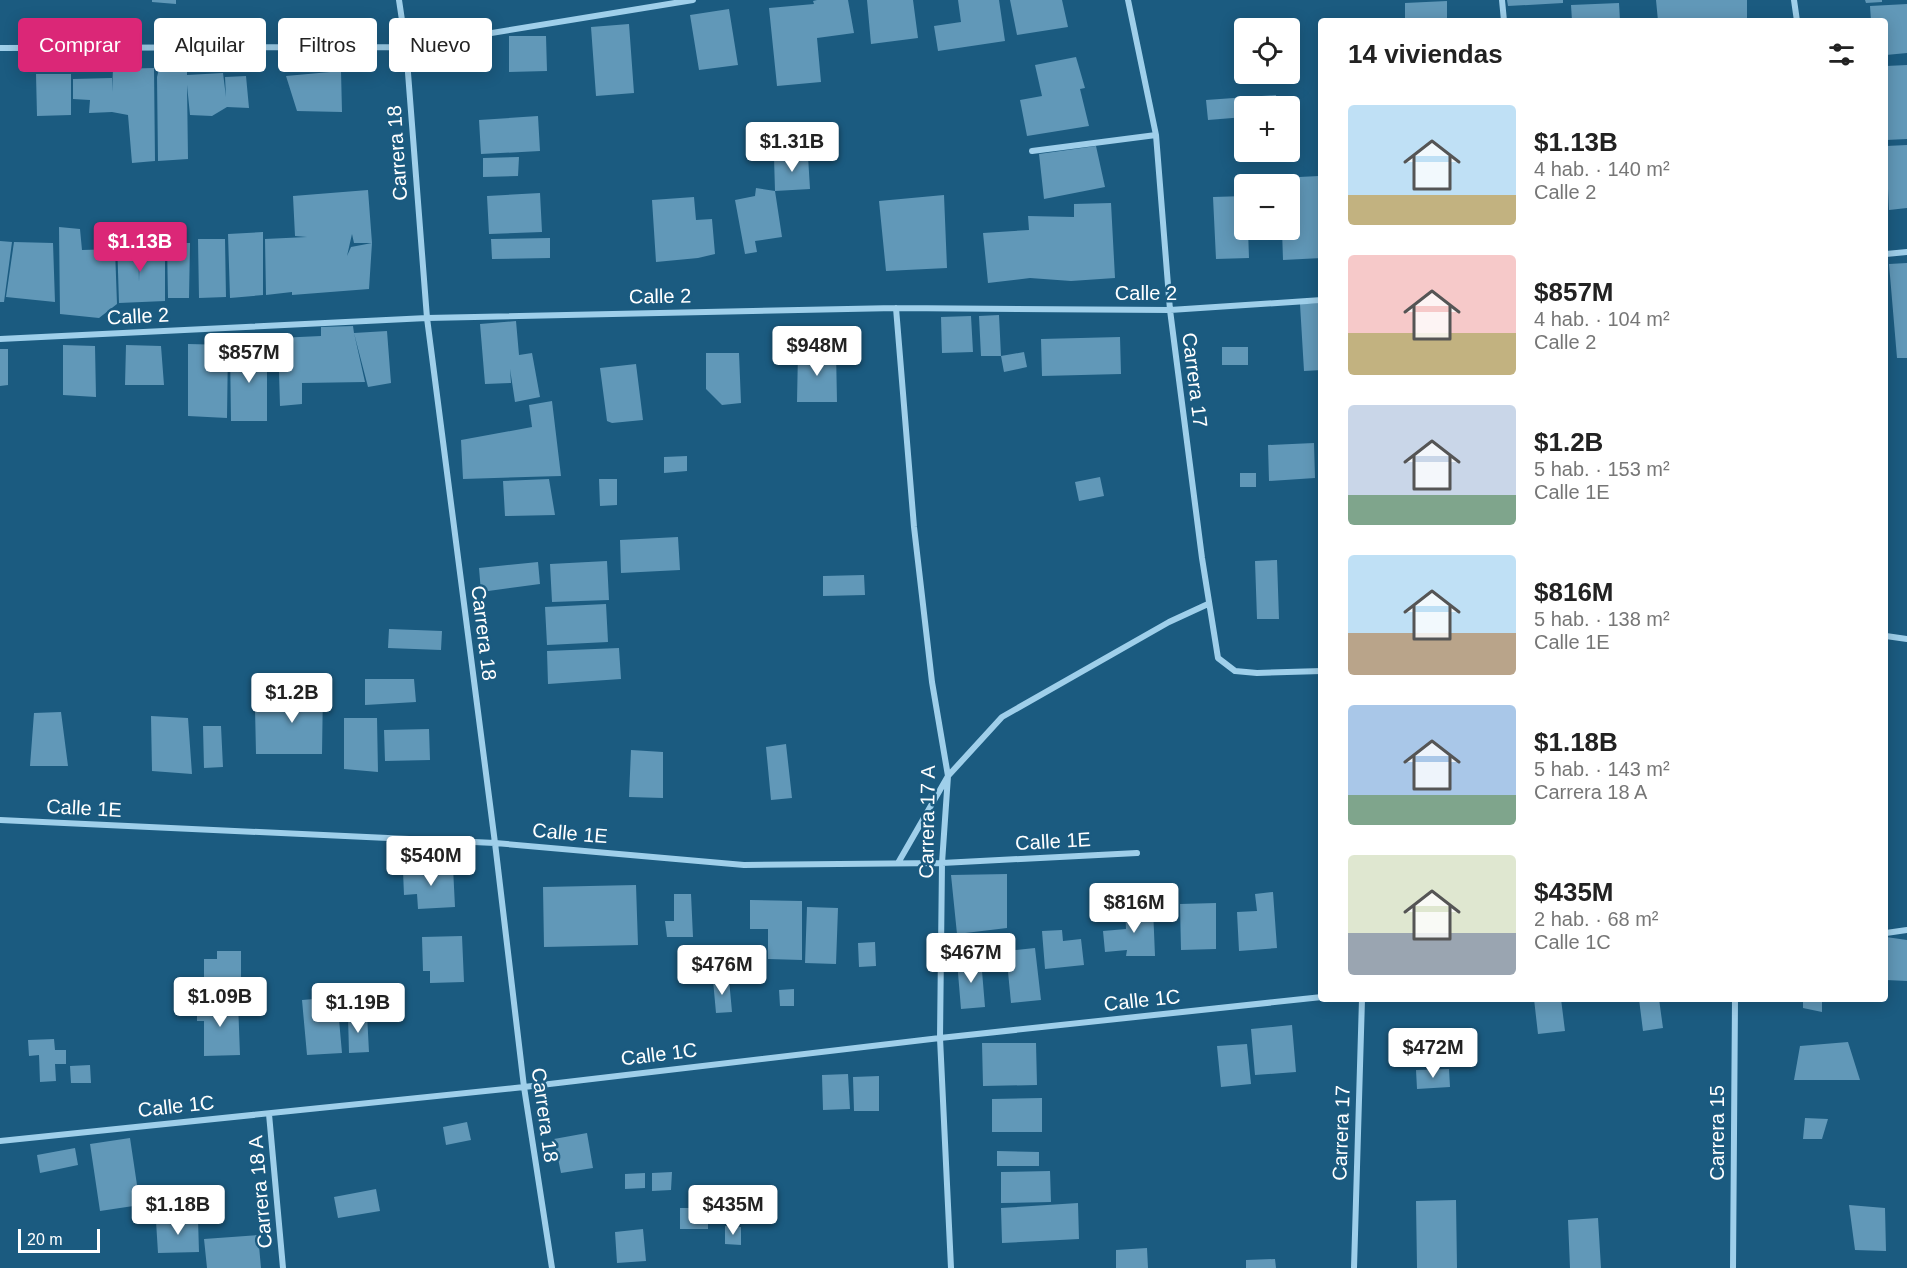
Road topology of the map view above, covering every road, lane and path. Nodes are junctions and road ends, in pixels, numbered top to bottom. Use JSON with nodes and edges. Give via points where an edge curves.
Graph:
{"nodes":[{"id":1,"x":399,"y":0,"type":"edge"},
{"id":2,"x":693,"y":0,"type":"edge"},
{"id":3,"x":1128,"y":0,"type":"edge"},
{"id":4,"x":1502,"y":0,"type":"edge"},
{"id":5,"x":1794,"y":0,"type":"edge"},
{"id":6,"x":402,"y":18,"type":"edge"},
{"id":7,"x":1504,"y":18,"type":"edge"},
{"id":8,"x":1797,"y":18,"type":"edge"},
{"id":9,"x":492,"y":33,"type":"edge"},
{"id":10,"x":389,"y":47,"type":"edge"},
{"id":11,"x":0,"y":48,"type":"edge"},
{"id":12,"x":408,"y":72,"type":"edge"},
{"id":13,"x":1156,"y":135,"type":"junction"},
{"id":14,"x":1032,"y":151,"type":"dead end"},
{"id":15,"x":1907,"y":252,"type":"edge"},
{"id":16,"x":1888,"y":254,"type":"edge"},
{"id":17,"x":1318,"y":300,"type":"edge"},
{"id":18,"x":896,"y":308,"type":"junction"},
{"id":19,"x":1170,"y":310,"type":"junction"},
{"id":20,"x":427,"y":318,"type":"junction"},
{"id":21,"x":0,"y":339,"type":"edge"},
{"id":22,"x":1208,"y":604,"type":"junction"},
{"id":23,"x":1888,"y":636,"type":"edge"},
{"id":24,"x":1907,"y":639,"type":"edge"},
{"id":25,"x":1318,"y":671,"type":"edge"},
{"id":26,"x":948,"y":776,"type":"junction"},
{"id":27,"x":0,"y":820,"type":"edge"},
{"id":28,"x":495,"y":843,"type":"junction"},
{"id":29,"x":1137,"y":853,"type":"dead end"},
{"id":30,"x":898,"y":863,"type":"junction"},
{"id":31,"x":942,"y":863,"type":"junction"},
{"id":32,"x":1907,"y":930,"type":"edge"},
{"id":33,"x":1888,"y":933,"type":"edge"},
{"id":34,"x":1318,"y":998,"type":"edge"},
{"id":35,"x":1362,"y":1002,"type":"edge"},
{"id":36,"x":1735,"y":1002,"type":"edge"},
{"id":37,"x":940,"y":1038,"type":"junction"},
{"id":38,"x":524,"y":1087,"type":"junction"},
{"id":39,"x":269,"y":1114,"type":"junction"},
{"id":40,"x":0,"y":1141,"type":"edge"},
{"id":41,"x":283,"y":1268,"type":"edge"},
{"id":42,"x":552,"y":1268,"type":"edge"},
{"id":43,"x":951,"y":1268,"type":"edge"},
{"id":44,"x":1354,"y":1268,"type":"edge"},
{"id":45,"x":1733,"y":1268,"type":"edge"}],
"edges":[{"from":1,"to":6,"type":"street","name":"Carrera 18"},
{"from":2,"to":9,"type":"street"},
{"from":3,"to":13,"type":"street","name":"Carrera 17"},
{"from":4,"to":7,"type":"street"},
{"from":5,"to":8,"type":"street"},
{"from":10,"to":11,"type":"street"},
{"from":12,"to":20,"type":"street","name":"Carrera 18"},
{"from":13,"to":14,"type":"street"},
{"from":13,"to":19,"type":"street","name":"Carrera 17"},
{"from":15,"to":16,"type":"street"},
{"from":17,"to":19,"type":"street","name":"Calle 2"},
{"from":18,"to":19,"type":"street","name":"Calle 2"},
{"from":18,"to":20,"type":"street","name":"Calle 2"},
{"from":18,"to":26,"type":"street","name":"Carrera 17 A","via":[[915,538]]},
{"from":19,"to":22,"type":"street","name":"Carrera 17"},
{"from":20,"to":21,"type":"street","name":"Calle 2"},
{"from":20,"to":28,"type":"street","name":"Carrera 18"},
{"from":22,"to":25,"type":"street","name":"Carrera 17","via":[[1218,658],[1235,671]]},
{"from":22,"to":26,"type":"street","via":[[1002,717]]},
{"from":23,"to":24,"type":"street"},
{"from":26,"to":30,"type":"street"},
{"from":26,"to":31,"type":"street","name":"Carrera 17 A"},
{"from":27,"to":28,"type":"street","name":"Calle 1E"},
{"from":28,"to":30,"type":"street","name":"Calle 1E","via":[[744,865]]},
{"from":28,"to":38,"type":"street","name":"Carrera 18"},
{"from":29,"to":31,"type":"street","name":"Calle 1E"},
{"from":30,"to":31,"type":"street","name":"Calle 1E"},
{"from":31,"to":37,"type":"street","name":"Carrera 17 A"},
{"from":32,"to":33,"type":"street"},
{"from":34,"to":37,"type":"street","name":"Calle 1C"},
{"from":35,"to":44,"type":"street","name":"Carrera 17"},
{"from":36,"to":45,"type":"street","name":"Carrera 15"},
{"from":37,"to":38,"type":"street","name":"Calle 1C"},
{"from":37,"to":43,"type":"street","name":"Carrera 17 A"},
{"from":38,"to":39,"type":"street","name":"Calle 1C"},
{"from":38,"to":42,"type":"street","name":"Carrera 18"},
{"from":39,"to":40,"type":"street","name":"Calle 1C"},
{"from":39,"to":41,"type":"street","name":"Carrera 18 A"}]}
